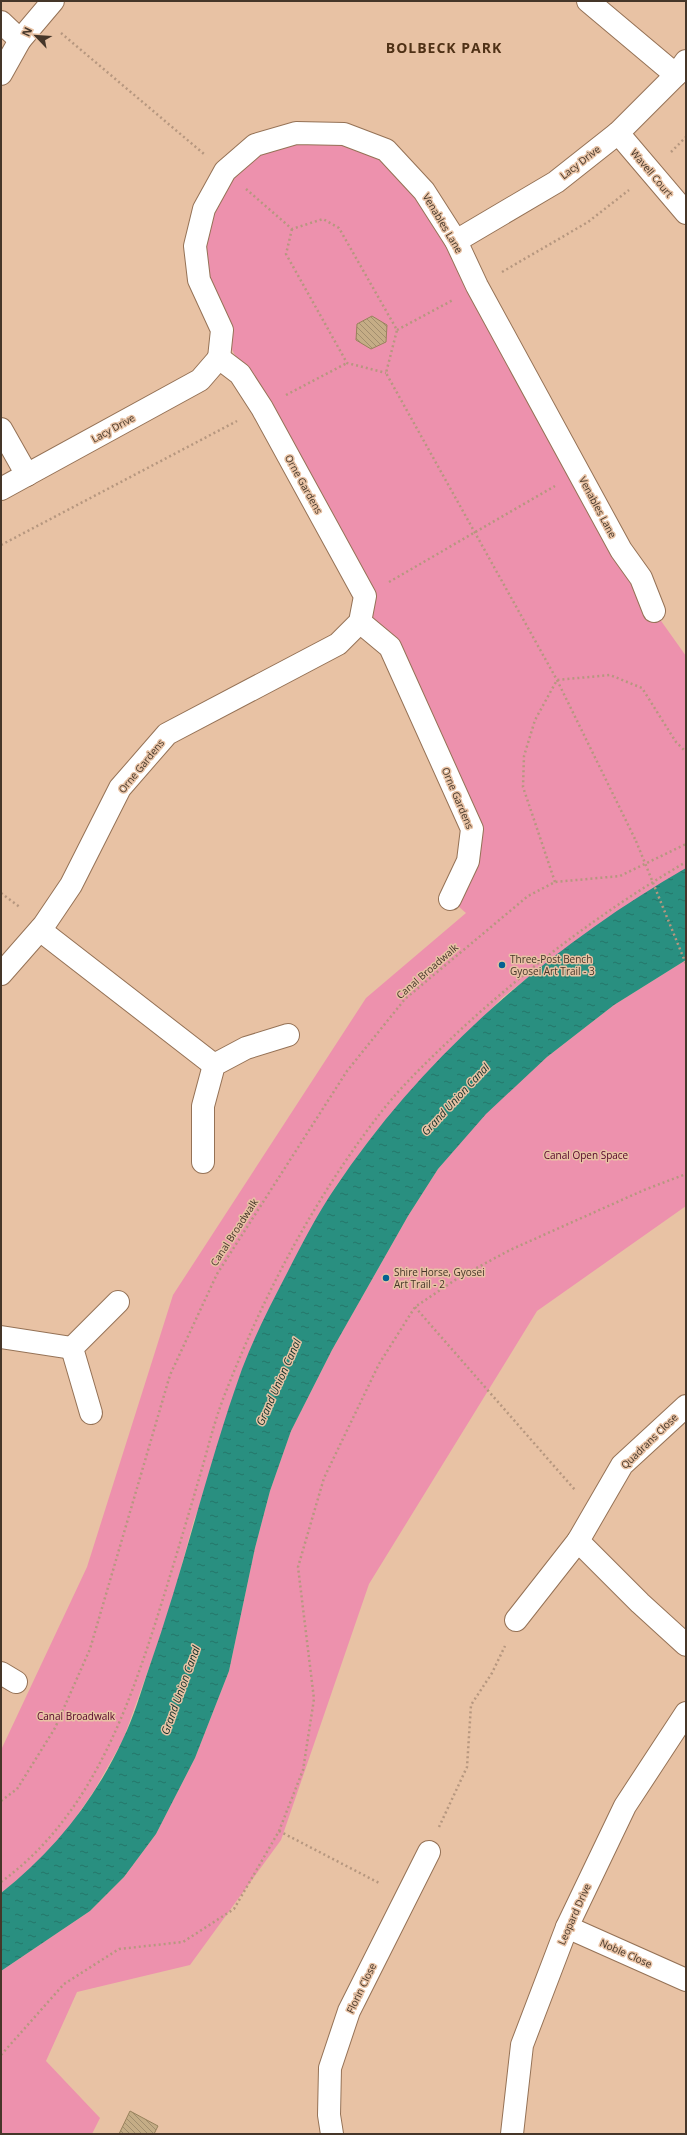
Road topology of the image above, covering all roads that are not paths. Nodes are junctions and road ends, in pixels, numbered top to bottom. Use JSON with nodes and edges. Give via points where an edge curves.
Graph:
{"nodes":[{"id":1,"x":588,"y":1,"type":"edge"},
{"id":2,"x":46,"y":8,"type":"edge"},
{"id":3,"x":1,"y":22,"type":"edge"},
{"id":4,"x":20,"y":40,"type":"junction"},
{"id":5,"x":681,"y":68,"type":"edge"},
{"id":6,"x":1,"y":74,"type":"edge"},
{"id":7,"x":618,"y":133,"type":"junction"},
{"id":8,"x":686,"y":213,"type":"edge"},
{"id":9,"x":456,"y":241,"type":"junction"},
{"id":10,"x":219,"y":358,"type":"junction"},
{"id":11,"x":1,"y":429,"type":"edge"},
{"id":12,"x":27,"y":475,"type":"junction"},
{"id":13,"x":1,"y":489,"type":"edge"},
{"id":14,"x":654,"y":611,"type":"dead end"},
{"id":15,"x":360,"y":622,"type":"junction"},
{"id":16,"x":450,"y":899,"type":"dead end"},
{"id":17,"x":40,"y":930,"type":"junction"},
{"id":18,"x":1,"y":974,"type":"edge"},
{"id":19,"x":288,"y":1035,"type":"dead end"},
{"id":20,"x":214,"y":1065,"type":"junction"},
{"id":21,"x":202,"y":1162,"type":"dead end"},
{"id":22,"x":118,"y":1302,"type":"dead end"},
{"id":23,"x":1,"y":1337,"type":"edge"},
{"id":24,"x":72,"y":1348,"type":"junction"},
{"id":25,"x":686,"y":1406,"type":"edge"},
{"id":26,"x":90,"y":1413,"type":"dead end"},
{"id":27,"x":578,"y":1542,"type":"junction"},
{"id":28,"x":516,"y":1620,"type":"road end"},
{"id":29,"x":686,"y":1645,"type":"edge"},
{"id":30,"x":686,"y":1713,"type":"edge"},
{"id":31,"x":429,"y":1852,"type":"road end"},
{"id":32,"x":567,"y":1927,"type":"junction"},
{"id":33,"x":686,"y":1980,"type":"edge"},
{"id":34,"x":332,"y":2134,"type":"edge"},
{"id":35,"x":512,"y":2134,"type":"edge"}],
"edges":[{"from":1,"to":5,"type":"street"},
{"from":2,"to":4,"type":"street"},
{"from":3,"to":4,"type":"street"},
{"from":4,"to":6,"type":"street"},
{"from":5,"to":7,"type":"street","name":"Lacy Drive"},
{"from":7,"to":8,"type":"street","name":"Wavell Court"},
{"from":7,"to":9,"type":"street","name":"Lacy Drive","via":[[556,182]]},
{"from":9,"to":10,"type":"street","name":"Venables Lane","via":[[424,191],[386,150],[344,134],[296,133],[255,145],[224,171],[204,209],[196,246],[199,280],[222,330]]},
{"from":9,"to":14,"type":"street","name":"Venables Lane","via":[[477,286],[621,550],[641,578]]},
{"from":10,"to":12,"type":"street","name":"Lacy Drive","via":[[200,380]]},
{"from":10,"to":15,"type":"street","name":"Orne Gardens","via":[[240,374],[262,408],[365,596]]},
{"from":11,"to":12,"type":"street"},
{"from":12,"to":13,"type":"street","name":"Lacy Drive"},
{"from":15,"to":16,"type":"street","name":"Orne Gardens","via":[[390,647],[472,828],[468,861]]},
{"from":15,"to":17,"type":"street","name":"Orne Gardens","via":[[338,644],[167,734],[120,788],[71,885]]},
{"from":17,"to":18,"type":"street","name":"Orne Gardens"},
{"from":17,"to":20,"type":"street"},
{"from":19,"to":20,"type":"street","via":[[246,1048]]},
{"from":20,"to":21,"type":"street","via":[[203,1106]]},
{"from":22,"to":24,"type":"street"},
{"from":23,"to":24,"type":"street"},
{"from":24,"to":26,"type":"street"},
{"from":25,"to":27,"type":"street","name":"Quadrans Close","via":[[622,1465]]},
{"from":27,"to":28,"type":"street","name":"Quadrans Close"},
{"from":27,"to":29,"type":"street"},
{"from":30,"to":32,"type":"street","name":"Leopard Drive","via":[[625,1806]]},
{"from":31,"to":34,"type":"street","name":"Florin Close","via":[[349,2011],[330,2068],[329,2115]]},
{"from":32,"to":33,"type":"street","name":"Noble Close"},
{"from":32,"to":35,"type":"street","name":"Leopard Drive","via":[[522,2045]]}]}
